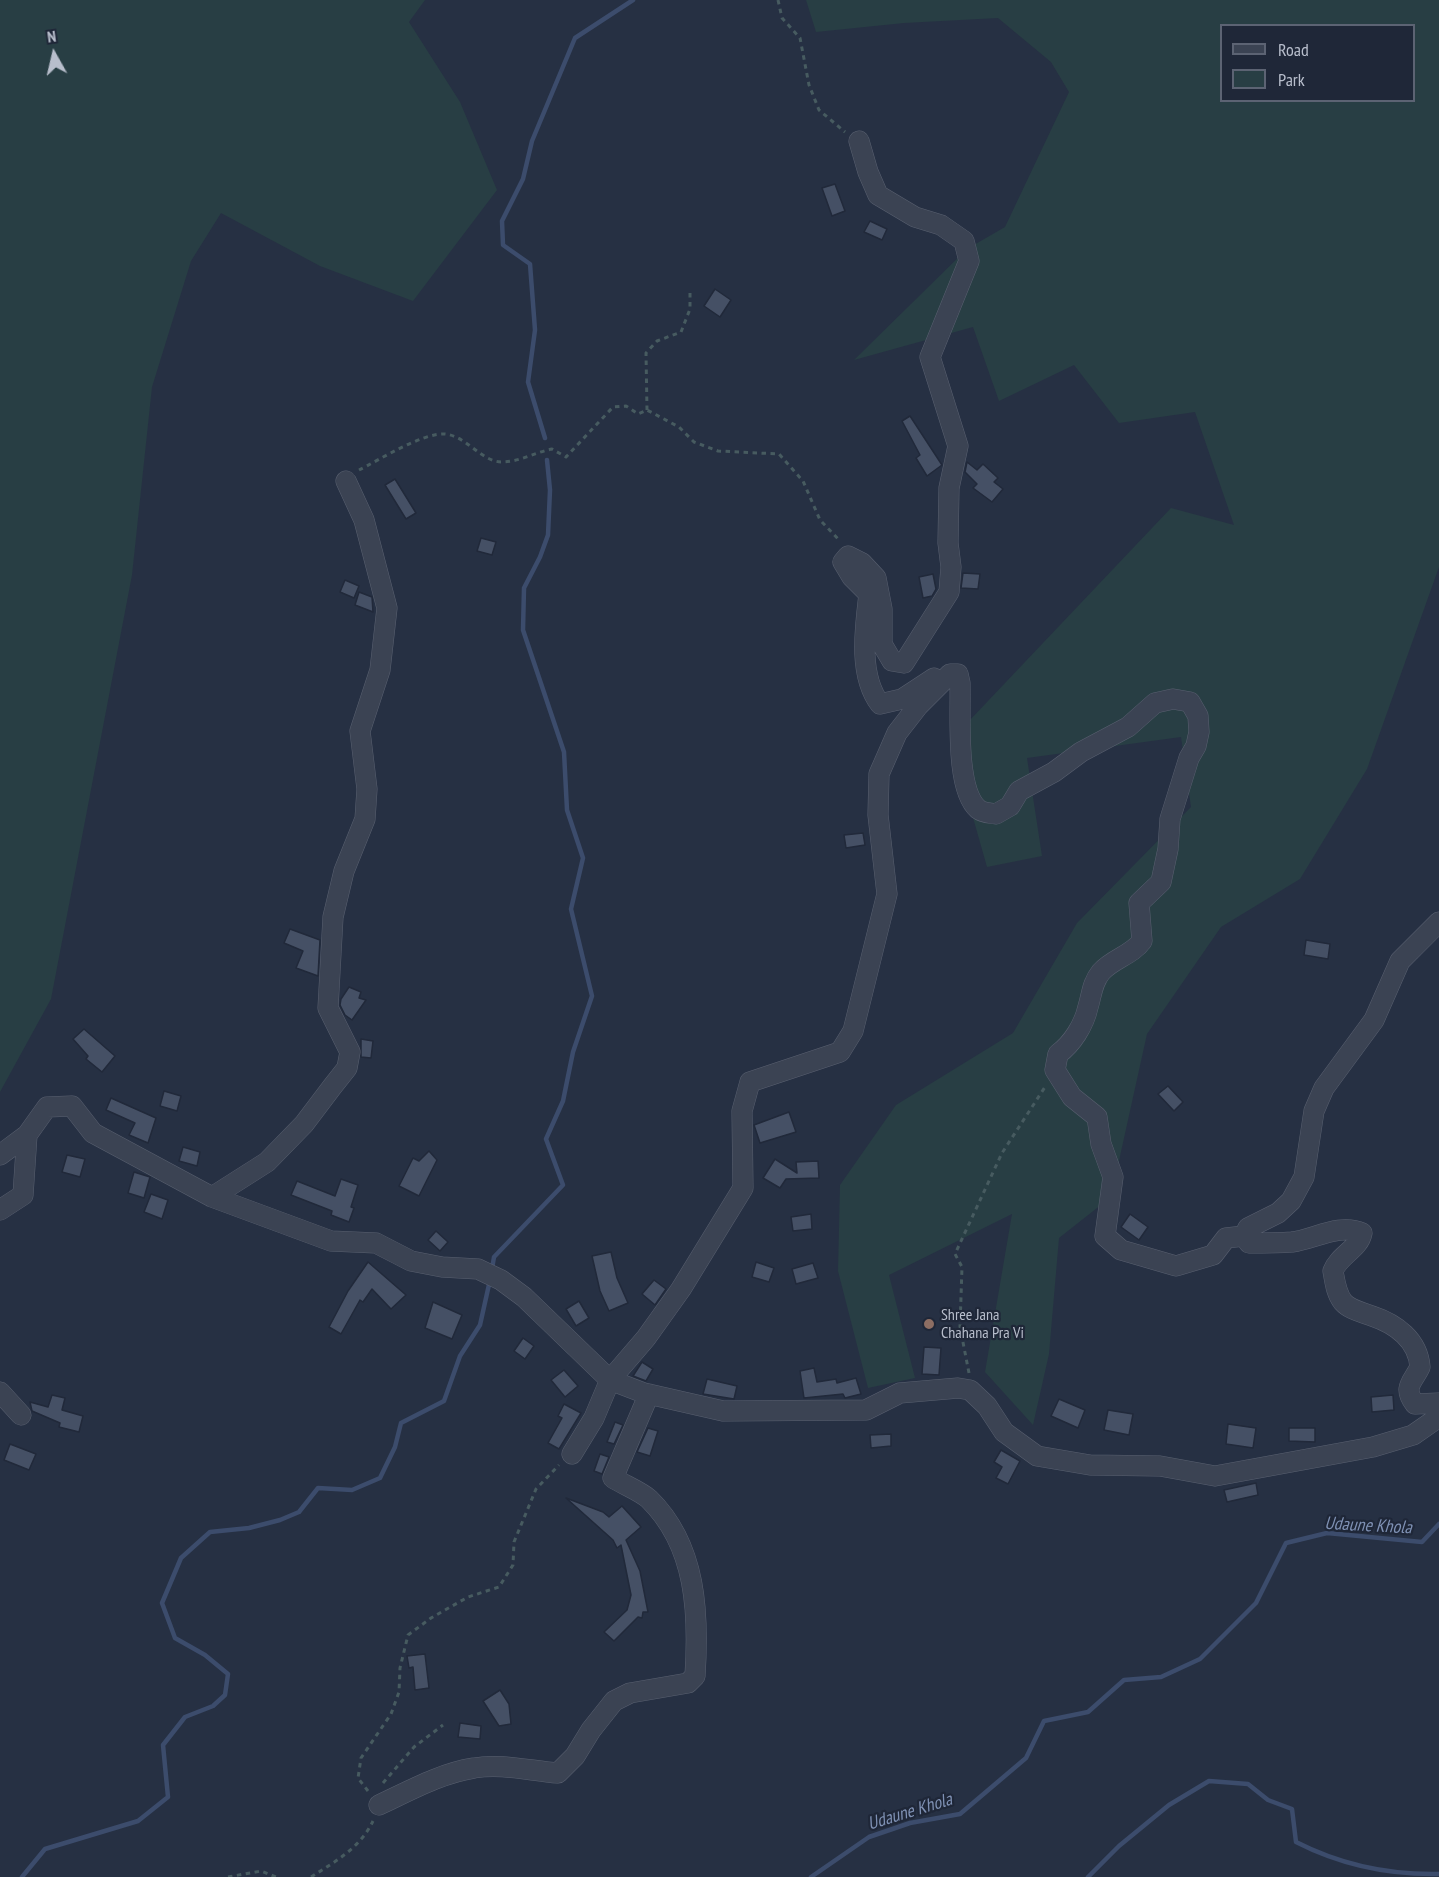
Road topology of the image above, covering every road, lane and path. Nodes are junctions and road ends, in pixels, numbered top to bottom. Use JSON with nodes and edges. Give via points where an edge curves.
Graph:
{"nodes":[{"id":1,"x":778,"y":0,"type":"edge"},
{"id":2,"x":859,"y":141,"type":"joint"},
{"id":3,"x":690,"y":291,"type":"dead end"},
{"id":4,"x":648,"y":410,"type":"junction"},
{"id":5,"x":346,"y":481,"type":"joint"},
{"id":6,"x":848,"y":556,"type":"junction"},
{"id":7,"x":945,"y":681,"type":"junction"},
{"id":8,"x":1439,"y":922,"type":"edge"},
{"id":9,"x":1055,"y":1070,"type":"junction"},
{"id":10,"x":27,"y":1135,"type":"junction"},
{"id":11,"x":0,"y":1155,"type":"edge"},
{"id":12,"x":212,"y":1197,"type":"junction"},
{"id":13,"x":0,"y":1210,"type":"edge"},
{"id":14,"x":1244,"y":1236,"type":"junction"},
{"id":15,"x":610,"y":1380,"type":"junction"},
{"id":16,"x":970,"y":1390,"type":"junction"},
{"id":17,"x":0,"y":1392,"type":"edge"},
{"id":18,"x":649,"y":1394,"type":"junction"},
{"id":19,"x":1439,"y":1403,"type":"edge"},
{"id":20,"x":21,"y":1415,"type":"dead end"},
{"id":21,"x":1439,"y":1417,"type":"edge"},
{"id":22,"x":572,"y":1454,"type":"joint"},
{"id":23,"x":443,"y":1725,"type":"dead end"},
{"id":24,"x":379,"y":1805,"type":"junction"},
{"id":25,"x":228,"y":1877,"type":"edge"},
{"id":26,"x":276,"y":1877,"type":"edge"},
{"id":27,"x":311,"y":1877,"type":"edge"}],
"edges":[{"from":1,"to":2,"type":"path","via":[[782,18],[800,38],[809,85],[819,110]]},
{"from":2,"to":6,"type":"street","via":[[878,195],[915,217],[941,225],[964,241],[969,261],[930,357],[958,446],[949,488],[948,592],[904,663],[892,661],[882,644],[882,609],[876,578],[862,563]]},
{"from":3,"to":4,"type":"path","via":[[690,309],[681,332],[657,341],[646,353]]},
{"from":4,"to":5,"type":"path","via":[[638,414],[626,406],[613,407],[566,457],[552,449],[500,462],[445,434],[428,437],[356,472]]},
{"from":4,"to":6,"type":"path","via":[[679,427],[694,442],[718,450],[780,454],[803,481],[820,520]]},
{"from":5,"to":12,"type":"street","via":[[364,520],[387,608],[380,670],[360,731],[367,789],[365,819],[344,871],[333,917],[328,1008],[350,1052],[347,1068],[304,1124],[267,1162]]},
{"from":6,"to":7,"type":"street","via":[[843,562],[869,594],[865,650],[869,678],[880,704],[902,699],[933,678]]},
{"from":7,"to":9,"type":"street","via":[[950,674],[958,674],[961,766],[973,804],[980,812],[996,814],[1010,806],[1019,791],[1128,727],[1155,703],[1173,699],[1190,702],[1198,716],[1196,746],[1170,819],[1161,882],[1139,903],[1142,941],[1101,971],[1091,987],[1088,1009],[1069,1046],[1058,1054]]},
{"from":7,"to":15,"type":"street","via":[[897,733],[879,774],[887,894],[853,1031],[840,1052],[750,1082],[742,1112],[743,1188],[681,1289]]},
{"from":8,"to":14,"type":"street","via":[[1400,961],[1374,1020],[1324,1088],[1314,1111],[1304,1177],[1291,1201],[1278,1213],[1248,1228]]},
{"from":9,"to":14,"type":"street","via":[[1072,1097],[1097,1117],[1101,1144],[1113,1177],[1105,1236],[1121,1250],[1176,1266],[1213,1255],[1226,1238]]},
{"from":9,"to":16,"type":"path","via":[[1002,1153],[955,1254],[962,1267],[960,1327]]},
{"from":10,"to":11,"type":"street"},
{"from":10,"to":12,"type":"street","via":[[47,1107],[72,1106],[93,1133]]},
{"from":10,"to":13,"type":"street","via":[[23,1195]]},
{"from":12,"to":15,"type":"street","via":[[331,1241],[376,1243],[411,1261],[442,1268],[478,1269],[501,1280]]},
{"from":14,"to":19,"type":"street","via":[[1249,1243],[1258,1243],[1293,1242],[1354,1229],[1362,1233],[1360,1241],[1333,1271],[1339,1295],[1351,1309],[1384,1322],[1413,1342],[1420,1367],[1407,1389],[1410,1397],[1415,1404]]},
{"from":15,"to":18,"type":"street"},
{"from":15,"to":22,"type":"street","via":[[594,1418]]},
{"from":16,"to":18,"type":"street","via":[[900,1393],[866,1410],[840,1412],[723,1411]]},
{"from":16,"to":21,"type":"street","via":[[987,1406],[1004,1432],[1037,1456],[1090,1466],[1160,1466],[1215,1476],[1373,1447],[1413,1435]]},
{"from":17,"to":20,"type":"street"},
{"from":18,"to":24,"type":"street","via":[[613,1478],[647,1497],[665,1519],[692,1575],[697,1613],[694,1676],[688,1683],[630,1694],[614,1701],[558,1773],[476,1767]]},
{"from":22,"to":24,"type":"path","via":[[536,1489],[514,1542],[513,1565],[499,1587],[468,1597],[408,1635],[399,1692],[391,1714],[361,1758],[358,1778]]},
{"from":23,"to":24,"type":"path","via":[[414,1747],[383,1783]]},
{"from":24,"to":27,"type":"path","via":[[365,1838]]},
{"from":25,"to":26,"type":"path","via":[[261,1871]]}]}
